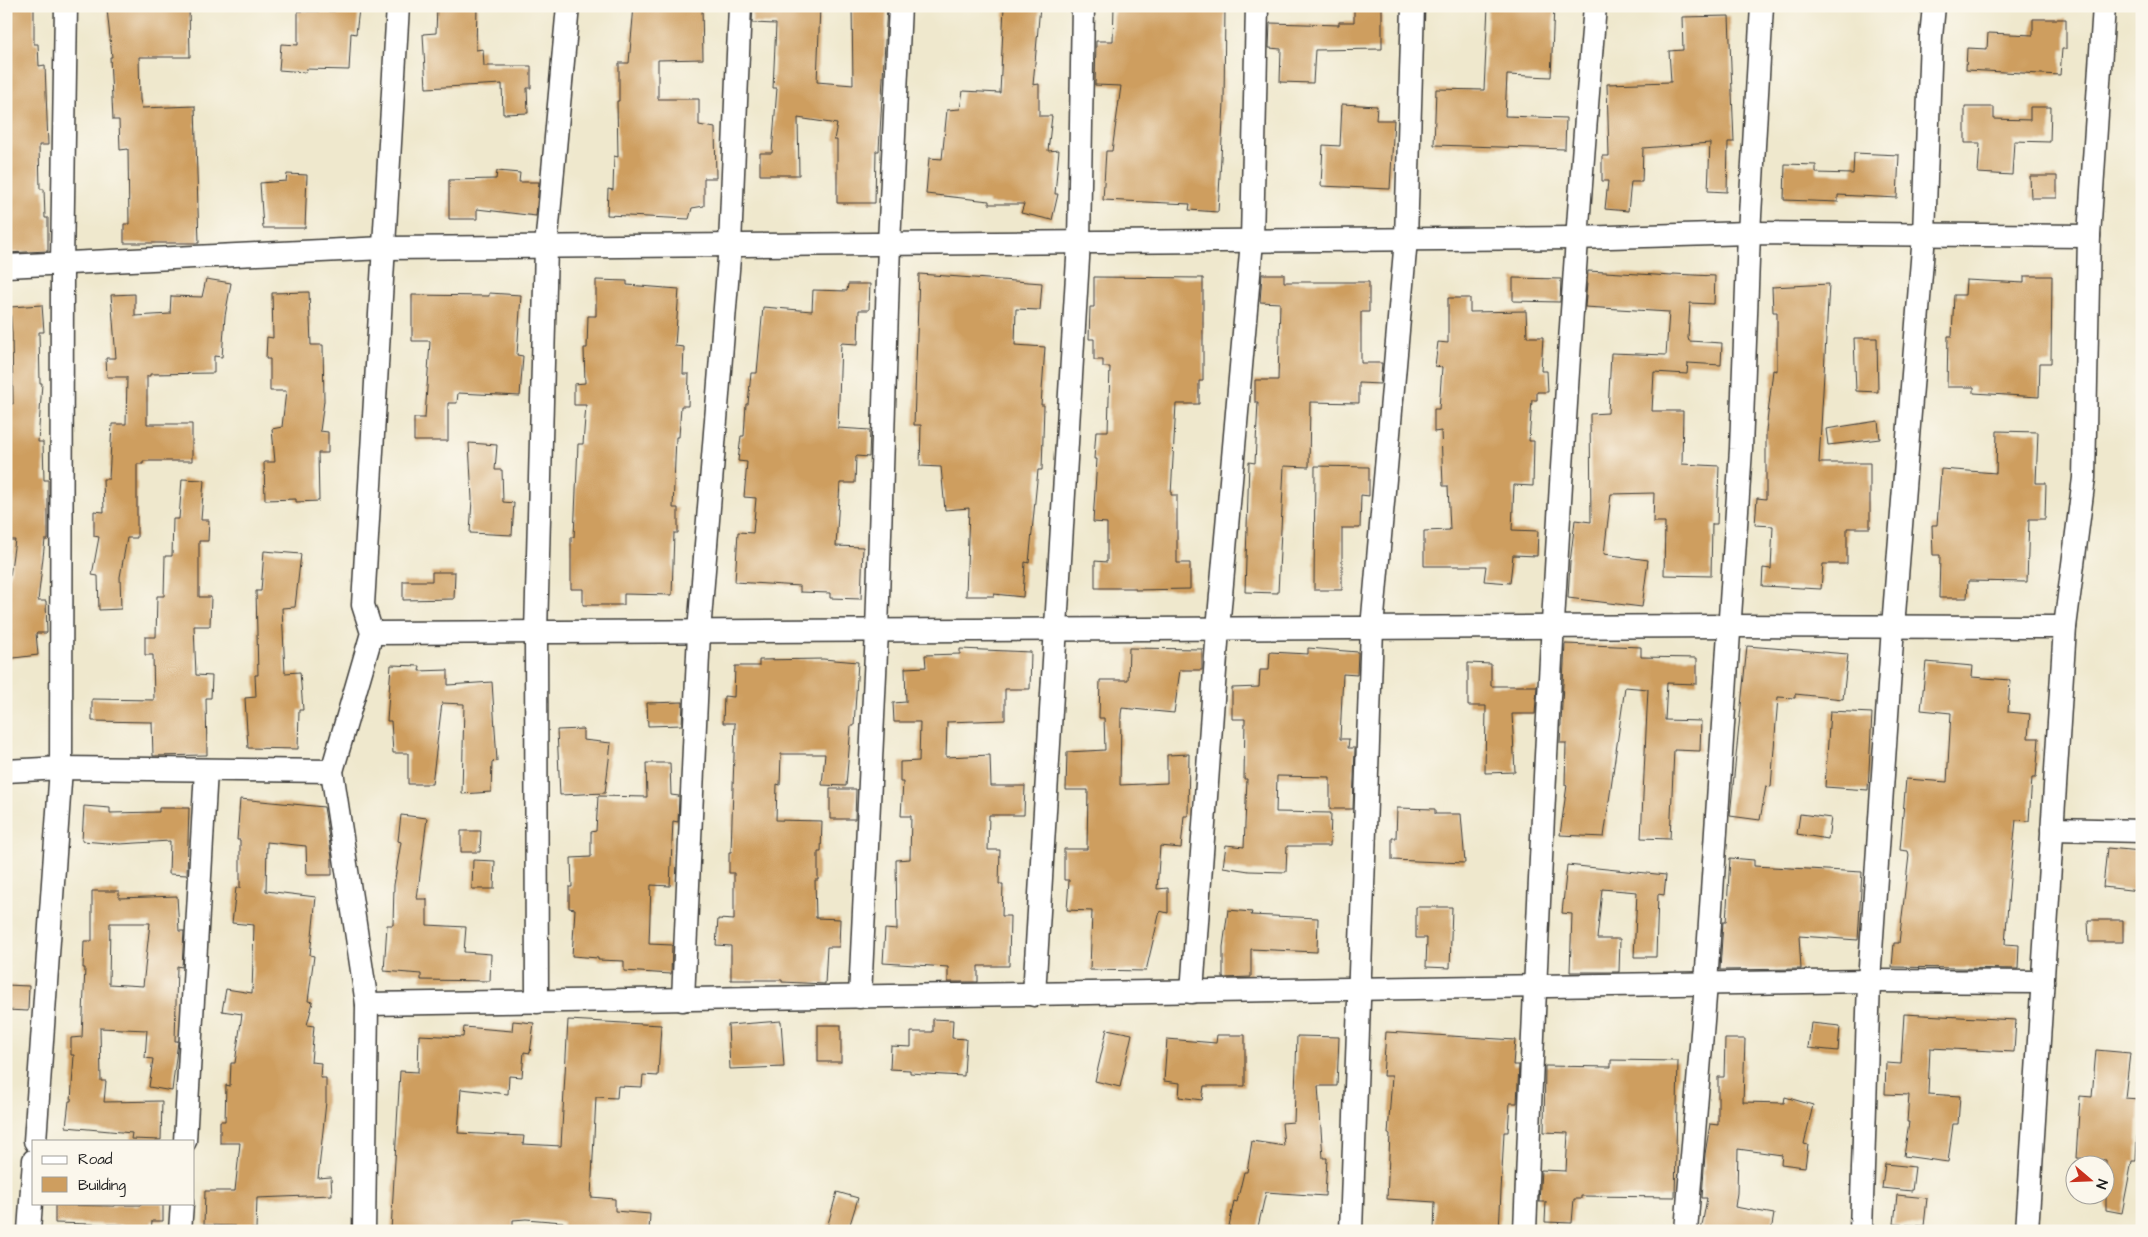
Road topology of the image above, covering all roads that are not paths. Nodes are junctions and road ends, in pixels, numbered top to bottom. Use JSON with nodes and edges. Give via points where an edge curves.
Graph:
{"nodes":[{"id":1,"x":66,"y":6,"type":"edge"},
{"id":2,"x":398,"y":6,"type":"edge"},
{"id":3,"x":568,"y":6,"type":"edge"},
{"id":4,"x":740,"y":6,"type":"edge"},
{"id":5,"x":900,"y":6,"type":"edge"},
{"id":6,"x":1083,"y":6,"type":"edge"},
{"id":7,"x":1257,"y":6,"type":"edge"},
{"id":8,"x":1413,"y":6,"type":"edge"},
{"id":9,"x":1595,"y":6,"type":"edge"},
{"id":10,"x":1762,"y":6,"type":"edge"},
{"id":11,"x":1934,"y":6,"type":"edge"},
{"id":12,"x":2104,"y":6,"type":"edge"},
{"id":13,"x":1749,"y":233,"type":"junction"},
{"id":14,"x":1924,"y":235,"type":"junction"},
{"id":15,"x":2090,"y":236,"type":"junction"},
{"id":16,"x":1575,"y":238,"type":"junction"},
{"id":17,"x":1406,"y":239,"type":"junction"},
{"id":18,"x":1252,"y":241,"type":"junction"},
{"id":19,"x":1080,"y":242,"type":"junction"},
{"id":20,"x":889,"y":244,"type":"junction"},
{"id":21,"x":730,"y":246,"type":"junction"},
{"id":22,"x":546,"y":247,"type":"junction"},
{"id":23,"x":384,"y":248,"type":"junction"},
{"id":24,"x":62,"y":264,"type":"junction"},
{"id":25,"x":6,"y":266,"type":"edge"},
{"id":26,"x":1729,"y":626,"type":"junction"},
{"id":27,"x":1553,"y":627,"type":"junction"},
{"id":28,"x":1893,"y":627,"type":"junction"},
{"id":29,"x":2065,"y":627,"type":"junction"},
{"id":30,"x":1372,"y":628,"type":"junction"},
{"id":31,"x":1218,"y":629,"type":"junction"},
{"id":32,"x":1056,"y":630,"type":"junction"},
{"id":33,"x":877,"y":631,"type":"junction"},
{"id":34,"x":699,"y":632,"type":"junction"},
{"id":35,"x":372,"y":633,"type":"junction"},
{"id":36,"x":536,"y":633,"type":"junction"},
{"id":37,"x":61,"y":768,"type":"junction"},
{"id":38,"x":206,"y":770,"type":"junction"},
{"id":39,"x":6,"y":771,"type":"edge"},
{"id":40,"x":332,"y":771,"type":"junction"},
{"id":41,"x":2052,"y":830,"type":"junction"},
{"id":42,"x":2142,"y":831,"type":"edge"},
{"id":43,"x":1869,"y":982,"type":"junction"},
{"id":44,"x":2043,"y":982,"type":"junction"},
{"id":45,"x":1706,"y":984,"type":"junction"},
{"id":46,"x":1534,"y":987,"type":"junction"},
{"id":47,"x":1360,"y":990,"type":"junction"},
{"id":48,"x":1192,"y":992,"type":"junction"},
{"id":49,"x":1034,"y":995,"type":"junction"},
{"id":50,"x":860,"y":997,"type":"junction"},
{"id":51,"x":683,"y":1000,"type":"junction"},
{"id":52,"x":537,"y":1002,"type":"junction"},
{"id":53,"x":367,"y":1004,"type":"junction"},
{"id":54,"x":35,"y":1140,"type":"edge"},
{"id":55,"x":185,"y":1140,"type":"edge"},
{"id":56,"x":32,"y":1188,"type":"edge"},
{"id":57,"x":182,"y":1204,"type":"edge"},
{"id":58,"x":29,"y":1231,"type":"edge"},
{"id":59,"x":180,"y":1231,"type":"edge"},
{"id":60,"x":364,"y":1231,"type":"edge"},
{"id":61,"x":1351,"y":1231,"type":"edge"},
{"id":62,"x":1525,"y":1231,"type":"edge"},
{"id":63,"x":1686,"y":1231,"type":"edge"},
{"id":64,"x":1861,"y":1231,"type":"edge"},
{"id":65,"x":2027,"y":1231,"type":"edge"}],
"edges":[{"from":1,"to":24,"type":"street"},
{"from":2,"to":23,"type":"street"},
{"from":3,"to":22,"type":"street"},
{"from":4,"to":21,"type":"street"},
{"from":5,"to":20,"type":"street"},
{"from":6,"to":19,"type":"street"},
{"from":7,"to":18,"type":"street"},
{"from":8,"to":17,"type":"street"},
{"from":9,"to":16,"type":"street"},
{"from":10,"to":13,"type":"street"},
{"from":11,"to":14,"type":"street"},
{"from":12,"to":15,"type":"street"},
{"from":13,"to":14,"type":"street"},
{"from":13,"to":16,"type":"street"},
{"from":13,"to":26,"type":"street","via":[[1741,449]]},
{"from":14,"to":15,"type":"street"},
{"from":14,"to":28,"type":"street"},
{"from":15,"to":29,"type":"street","via":[[2084,478]]},
{"from":16,"to":17,"type":"street"},
{"from":16,"to":27,"type":"street"},
{"from":17,"to":18,"type":"street"},
{"from":17,"to":30,"type":"street"},
{"from":18,"to":19,"type":"street"},
{"from":18,"to":31,"type":"street"},
{"from":19,"to":20,"type":"street"},
{"from":19,"to":32,"type":"street"},
{"from":20,"to":21,"type":"street"},
{"from":20,"to":33,"type":"street"},
{"from":21,"to":22,"type":"street"},
{"from":21,"to":34,"type":"street"},
{"from":22,"to":23,"type":"street"},
{"from":22,"to":36,"type":"street"},
{"from":23,"to":24,"type":"street"},
{"from":23,"to":35,"type":"street","via":[[362,605]]},
{"from":24,"to":25,"type":"street"},
{"from":24,"to":37,"type":"street"},
{"from":26,"to":27,"type":"street"},
{"from":26,"to":28,"type":"street"},
{"from":26,"to":45,"type":"street"},
{"from":27,"to":30,"type":"street"},
{"from":27,"to":46,"type":"street"},
{"from":28,"to":29,"type":"street"},
{"from":28,"to":43,"type":"street"},
{"from":29,"to":41,"type":"street"},
{"from":30,"to":31,"type":"street"},
{"from":30,"to":47,"type":"street"},
{"from":31,"to":32,"type":"street"},
{"from":31,"to":48,"type":"street"},
{"from":32,"to":33,"type":"street"},
{"from":32,"to":49,"type":"street"},
{"from":33,"to":34,"type":"street"},
{"from":33,"to":50,"type":"street"},
{"from":34,"to":36,"type":"street"},
{"from":34,"to":51,"type":"street"},
{"from":35,"to":36,"type":"street"},
{"from":35,"to":40,"type":"street"},
{"from":36,"to":52,"type":"street"},
{"from":37,"to":38,"type":"street"},
{"from":37,"to":39,"type":"street"},
{"from":37,"to":54,"type":"street"},
{"from":38,"to":40,"type":"street"},
{"from":38,"to":55,"type":"street"},
{"from":40,"to":53,"type":"street"},
{"from":41,"to":42,"type":"street"},
{"from":41,"to":44,"type":"street"},
{"from":43,"to":44,"type":"street"},
{"from":43,"to":45,"type":"street"},
{"from":43,"to":64,"type":"street"},
{"from":44,"to":65,"type":"street"},
{"from":45,"to":46,"type":"street"},
{"from":45,"to":63,"type":"street"},
{"from":46,"to":47,"type":"street"},
{"from":46,"to":62,"type":"street"},
{"from":47,"to":48,"type":"street"},
{"from":47,"to":61,"type":"street"},
{"from":48,"to":49,"type":"street"},
{"from":49,"to":50,"type":"street"},
{"from":50,"to":51,"type":"street"},
{"from":51,"to":52,"type":"street"},
{"from":52,"to":53,"type":"street"},
{"from":53,"to":60,"type":"street"},
{"from":56,"to":58,"type":"street"},
{"from":57,"to":59,"type":"street"}]}
